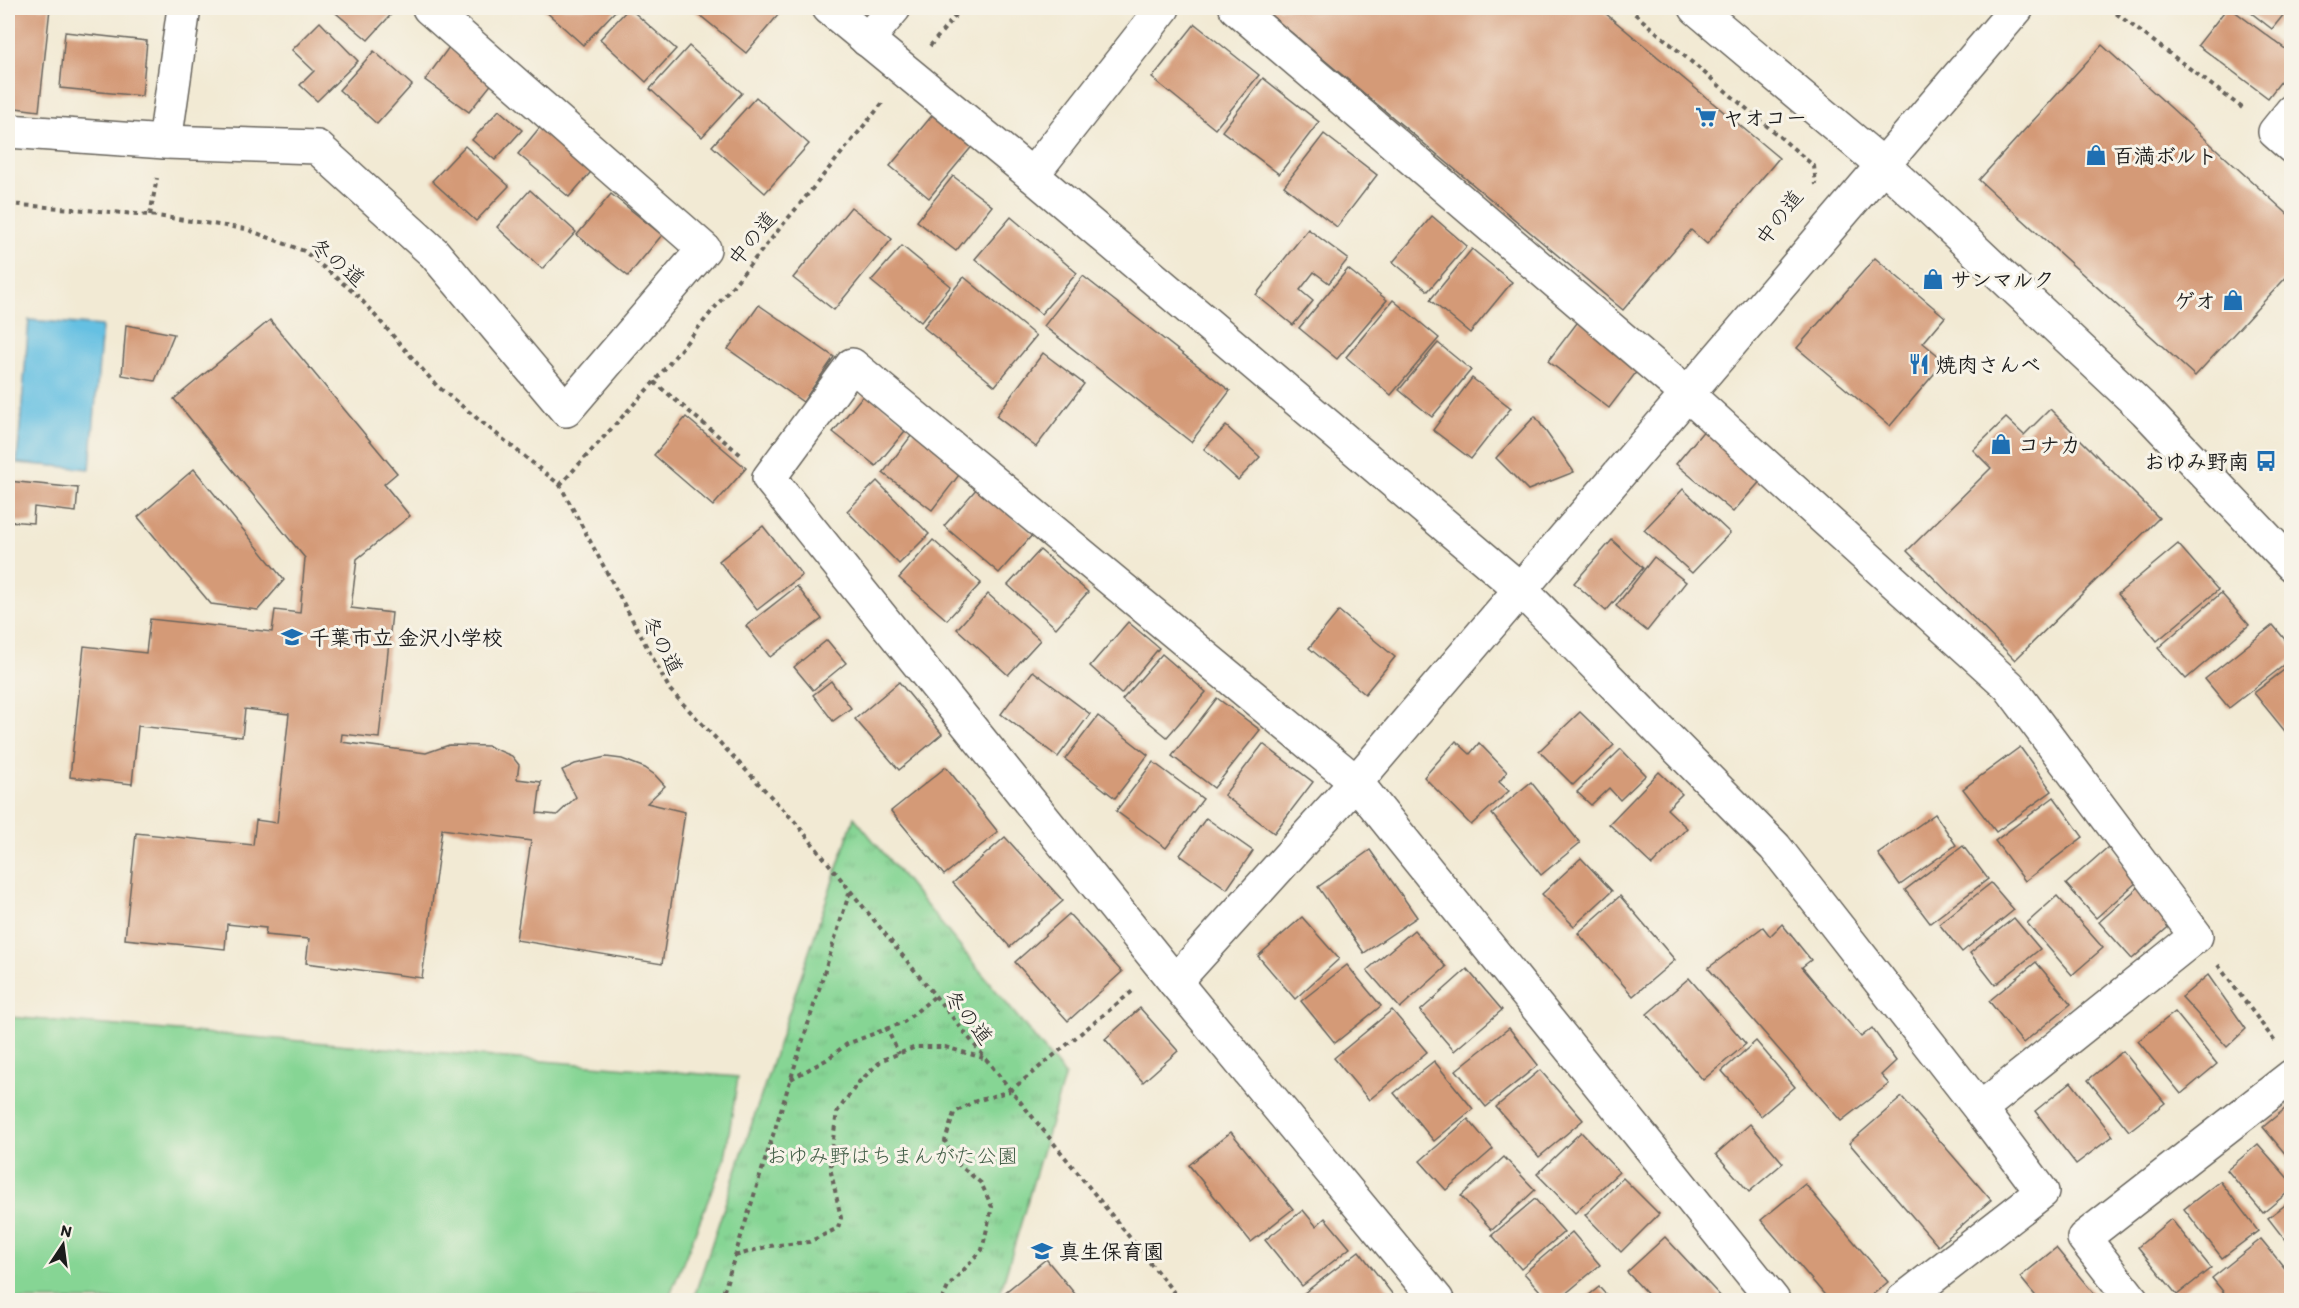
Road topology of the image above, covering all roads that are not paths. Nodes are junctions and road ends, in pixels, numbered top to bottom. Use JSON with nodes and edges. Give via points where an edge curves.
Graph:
{"nodes":[{"id":1,"x":184,"y":8,"type":"edge"},
{"id":2,"x":429,"y":8,"type":"edge"},
{"id":3,"x":829,"y":8,"type":"edge"},
{"id":4,"x":894,"y":8,"type":"edge"},
{"id":5,"x":1163,"y":8,"type":"edge"},
{"id":6,"x":1236,"y":8,"type":"edge"},
{"id":7,"x":1696,"y":8,"type":"edge"},
{"id":8,"x":2017,"y":8,"type":"edge"},
{"id":9,"x":867,"y":40,"type":"junction"},
{"id":10,"x":8,"y":131,"type":"edge"},
{"id":11,"x":165,"y":142,"type":"junction"},
{"id":12,"x":1883,"y":165,"type":"junction"},
{"id":13,"x":1032,"y":175,"type":"junction"},
{"id":14,"x":1687,"y":394,"type":"junction"},
{"id":15,"x":2292,"y":565,"type":"edge"},
{"id":16,"x":1520,"y":589,"type":"junction"},
{"id":17,"x":1356,"y":782,"type":"junction"},
{"id":18,"x":1169,"y":975,"type":"junction"},
{"id":19,"x":2286,"y":1063,"type":"edge"},
{"id":20,"x":1980,"y":1108,"type":"junction"},
{"id":21,"x":1437,"y":1300,"type":"edge"},
{"id":22,"x":1773,"y":1300,"type":"edge"},
{"id":23,"x":1902,"y":1300,"type":"edge"},
{"id":24,"x":2132,"y":1300,"type":"edge"}],
"edges":[{"from":1,"to":11,"type":"street"},
{"from":2,"to":11,"type":"street","via":[[704,249],[566,410],[434,253],[317,147]]},
{"from":3,"to":9,"type":"street"},
{"from":4,"to":9,"type":"street"},
{"from":5,"to":13,"type":"street"},
{"from":6,"to":14,"type":"street"},
{"from":7,"to":12,"type":"street"},
{"from":8,"to":12,"type":"street"},
{"from":9,"to":13,"type":"street"},
{"from":10,"to":11,"type":"street"},
{"from":12,"to":14,"type":"street"},
{"from":12,"to":15,"type":"street","via":[[2146,411]]},
{"from":13,"to":16,"type":"street"},
{"from":14,"to":16,"type":"street"},
{"from":14,"to":20,"type":"street","via":[[2009,686],[2196,936]]},
{"from":16,"to":17,"type":"street"},
{"from":16,"to":20,"type":"street","via":[[1775,847]]},
{"from":17,"to":18,"type":"street"},
{"from":17,"to":18,"type":"street","via":[[852,366],[769,478]]},
{"from":17,"to":22,"type":"street"},
{"from":18,"to":21,"type":"street"},
{"from":19,"to":24,"type":"street","via":[[2084,1238]]},
{"from":20,"to":23,"type":"street","via":[[2042,1192]]}]}
